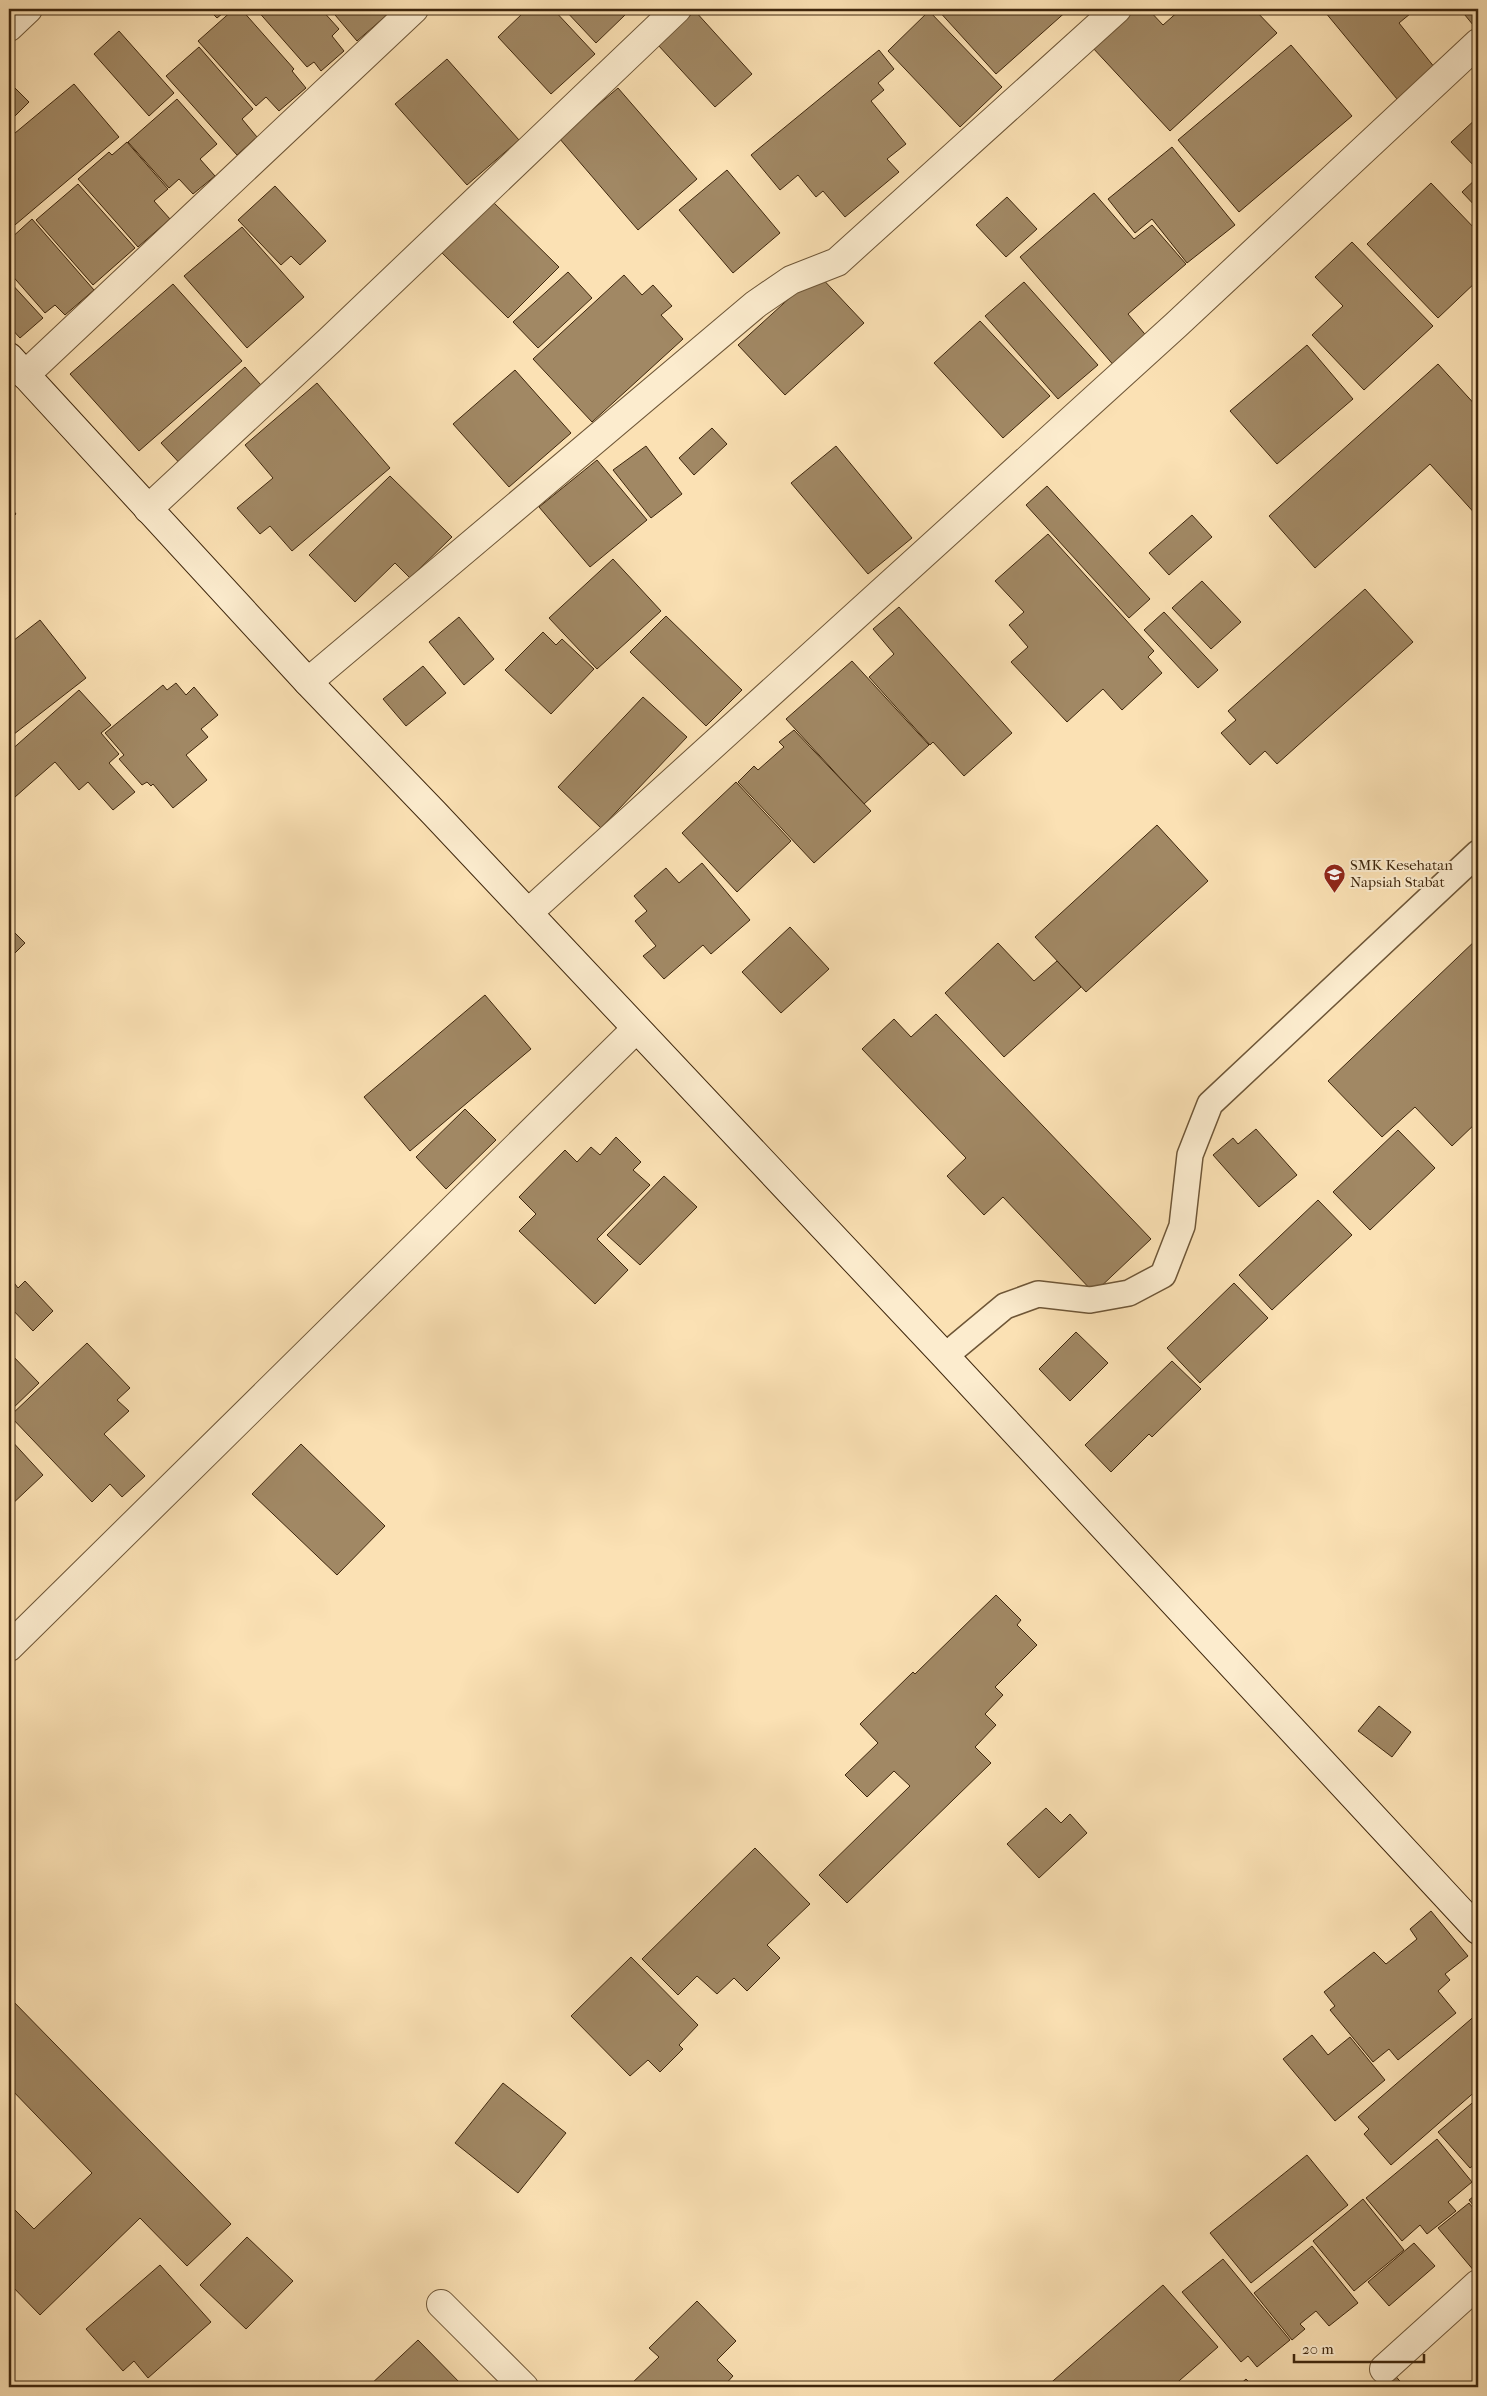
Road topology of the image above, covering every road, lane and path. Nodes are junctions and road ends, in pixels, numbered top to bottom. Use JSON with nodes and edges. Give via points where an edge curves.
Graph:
{"nodes":[{"id":1,"x":28,"y":9,"type":"edge"},
{"id":2,"x":414,"y":9,"type":"edge"},
{"id":3,"x":677,"y":9,"type":"edge"},
{"id":4,"x":1117,"y":9,"type":"edge"},
{"id":5,"x":9,"y":27,"type":"edge"},
{"id":6,"x":1478,"y":43,"type":"edge"},
{"id":7,"x":17,"y":366,"type":"edge"},
{"id":8,"x":148,"y":509,"type":"junction"},
{"id":9,"x":308,"y":682,"type":"junction"},
{"id":10,"x":1478,"y":853,"type":"edge"},
{"id":11,"x":528,"y":914,"type":"junction"},
{"id":12,"x":636,"y":1029,"type":"junction"},
{"id":13,"x":944,"y":1356,"type":"junction"},
{"id":14,"x":9,"y":1647,"type":"edge"},
{"id":15,"x":1478,"y":1930,"type":"edge"},
{"id":16,"x":1478,"y":2284,"type":"edge"},
{"id":17,"x":442,"y":2304,"type":"dead end"},
{"id":18,"x":1384,"y":2369,"type":"dead end"},
{"id":19,"x":524,"y":2387,"type":"edge"}],
"edges":[{"from":1,"to":5,"type":"street"},
{"from":2,"to":7,"type":"street"},
{"from":3,"to":8,"type":"street"},
{"from":4,"to":9,"type":"street","via":[[837,262],[792,280],[756,304]]},
{"from":6,"to":11,"type":"street","via":[[1176,325]]},
{"from":7,"to":8,"type":"street"},
{"from":8,"to":9,"type":"street"},
{"from":9,"to":11,"type":"street"},
{"from":10,"to":13,"type":"lane","via":[[1210,1104],[1190,1154],[1182,1226],[1163,1275],[1128,1293],[1090,1300],[1038,1294],[1005,1306]]},
{"from":11,"to":12,"type":"street"},
{"from":12,"to":13,"type":"street"},
{"from":12,"to":14,"type":"street"},
{"from":13,"to":15,"type":"street"},
{"from":16,"to":18,"type":"street"},
{"from":17,"to":19,"type":"street"}]}
